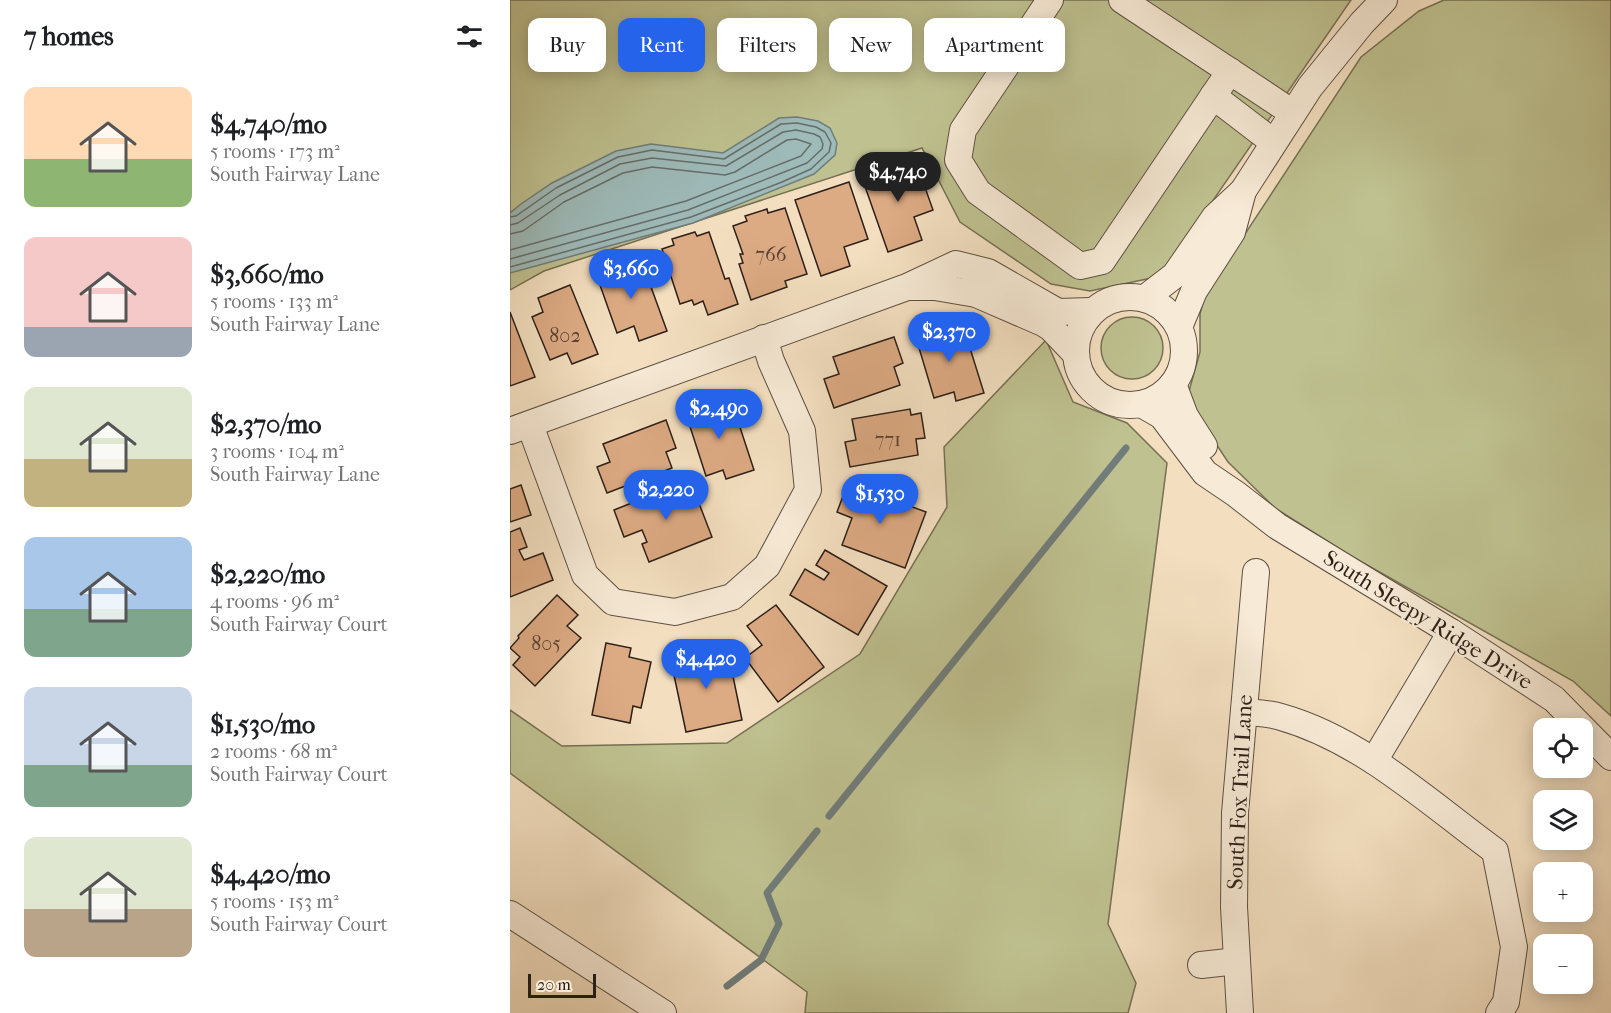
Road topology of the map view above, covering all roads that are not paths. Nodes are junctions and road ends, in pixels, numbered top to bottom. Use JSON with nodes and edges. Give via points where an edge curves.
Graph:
{"nodes":[{"id":1,"x":1050,"y":0,"type":"edge"},
{"id":2,"x":1384,"y":0,"type":"edge"},
{"id":3,"x":1132,"y":3,"type":"edge"},
{"id":4,"x":1230,"y":71,"type":"junction"},
{"id":5,"x":1213,"y":96,"type":"junction"},
{"id":6,"x":1293,"y":113,"type":"junction"},
{"id":7,"x":1273,"y":142,"type":"junction"},
{"id":8,"x":1243,"y":191,"type":"junction"},
{"id":9,"x":907,"y":287,"type":"junction"},
{"id":10,"x":1145,"y":298,"type":"junction"},
{"id":11,"x":1091,"y":311,"type":"junction"},
{"id":12,"x":1179,"y":327,"type":"junction"},
{"id":13,"x":764,"y":338,"type":"junction"},
{"id":14,"x":1075,"y":353,"type":"junction"},
{"id":15,"x":1173,"y":384,"type":"junction"},
{"id":16,"x":1143,"y":405,"type":"junction"},
{"id":17,"x":520,"y":428,"type":"edge"},
{"id":18,"x":1236,"y":494,"type":"junction"},
{"id":19,"x":1256,"y":572,"type":"dead end"},
{"id":20,"x":1451,"y":632,"type":"junction"},
{"id":21,"x":1244,"y":712,"type":"junction"},
{"id":22,"x":1611,"y":757,"type":"edge"},
{"id":23,"x":1374,"y":761,"type":"junction"},
{"id":24,"x":510,"y":914,"type":"edge"},
{"id":25,"x":1237,"y":961,"type":"junction"},
{"id":26,"x":1201,"y":964,"type":"dead end"},
{"id":27,"x":663,"y":1013,"type":"edge"},
{"id":28,"x":1240,"y":1013,"type":"edge"},
{"id":29,"x":1499,"y":1013,"type":"edge"}],
"edges":[{"from":1,"to":5,"type":"street","via":[[963,130],[958,160],[978,192],[1080,266],[1102,261]]},
{"from":2,"to":6,"type":"street","via":[[1310,87]]},
{"from":3,"to":4,"type":"street"},
{"from":4,"to":5,"type":"street"},
{"from":4,"to":6,"type":"street"},
{"from":5,"to":7,"type":"street"},
{"from":6,"to":7,"type":"street"},
{"from":7,"to":8,"type":"street"},
{"from":8,"to":10,"type":"street","via":[[1215,217],[1175,275]]},
{"from":8,"to":12,"type":"street","via":[[1232,232],[1194,291]]},
{"from":9,"to":11,"type":"street","via":[[956,264],[988,272],[1058,312]]},
{"from":9,"to":13,"type":"street"},
{"from":9,"to":14,"type":"street","via":[[976,294],[1043,323]]},
{"from":10,"to":11,"type":"street","via":[[1107,300]]},
{"from":10,"to":12,"type":"street","via":[[1162,307]]},
{"from":11,"to":14,"type":"street","via":[[1075,340]]},
{"from":12,"to":15,"type":"street","via":[[1184,345],[1183,364]]},
{"from":13,"to":17,"type":"street"},
{"from":13,"to":17,"type":"street","via":[[802,431],[808,490],[767,566],[732,597],[675,612],[613,602],[585,575]]},
{"from":14,"to":16,"type":"street","via":[[1081,377],[1093,393],[1124,406]]},
{"from":15,"to":16,"type":"street","via":[[1157,399]]},
{"from":15,"to":18,"type":"street","name":"South Sleepy Ridge Drive","via":[[1185,416]]},
{"from":16,"to":18,"type":"street","name":"South Sleepy Ridge Drive","via":[[1162,416],[1205,474]]},
{"from":18,"to":20,"type":"street","name":"South Sleepy Ridge Drive","via":[[1278,526]]},
{"from":19,"to":21,"type":"street","name":"South Fox Trail Lane"},
{"from":20,"to":22,"type":"street","name":"South Sleepy Ridge Drive","via":[[1554,699]]},
{"from":20,"to":23,"type":"street"},
{"from":21,"to":23,"type":"street","via":[[1279,716],[1317,730]]},
{"from":21,"to":25,"type":"street","name":"South Fox Trail Lane","via":[[1235,813]]},
{"from":23,"to":29,"type":"street","via":[[1495,851],[1514,947],[1506,1002]]},
{"from":24,"to":27,"type":"street"},
{"from":25,"to":26,"type":"street"},
{"from":25,"to":28,"type":"street","name":"South Fox Trail Lane"}]}
